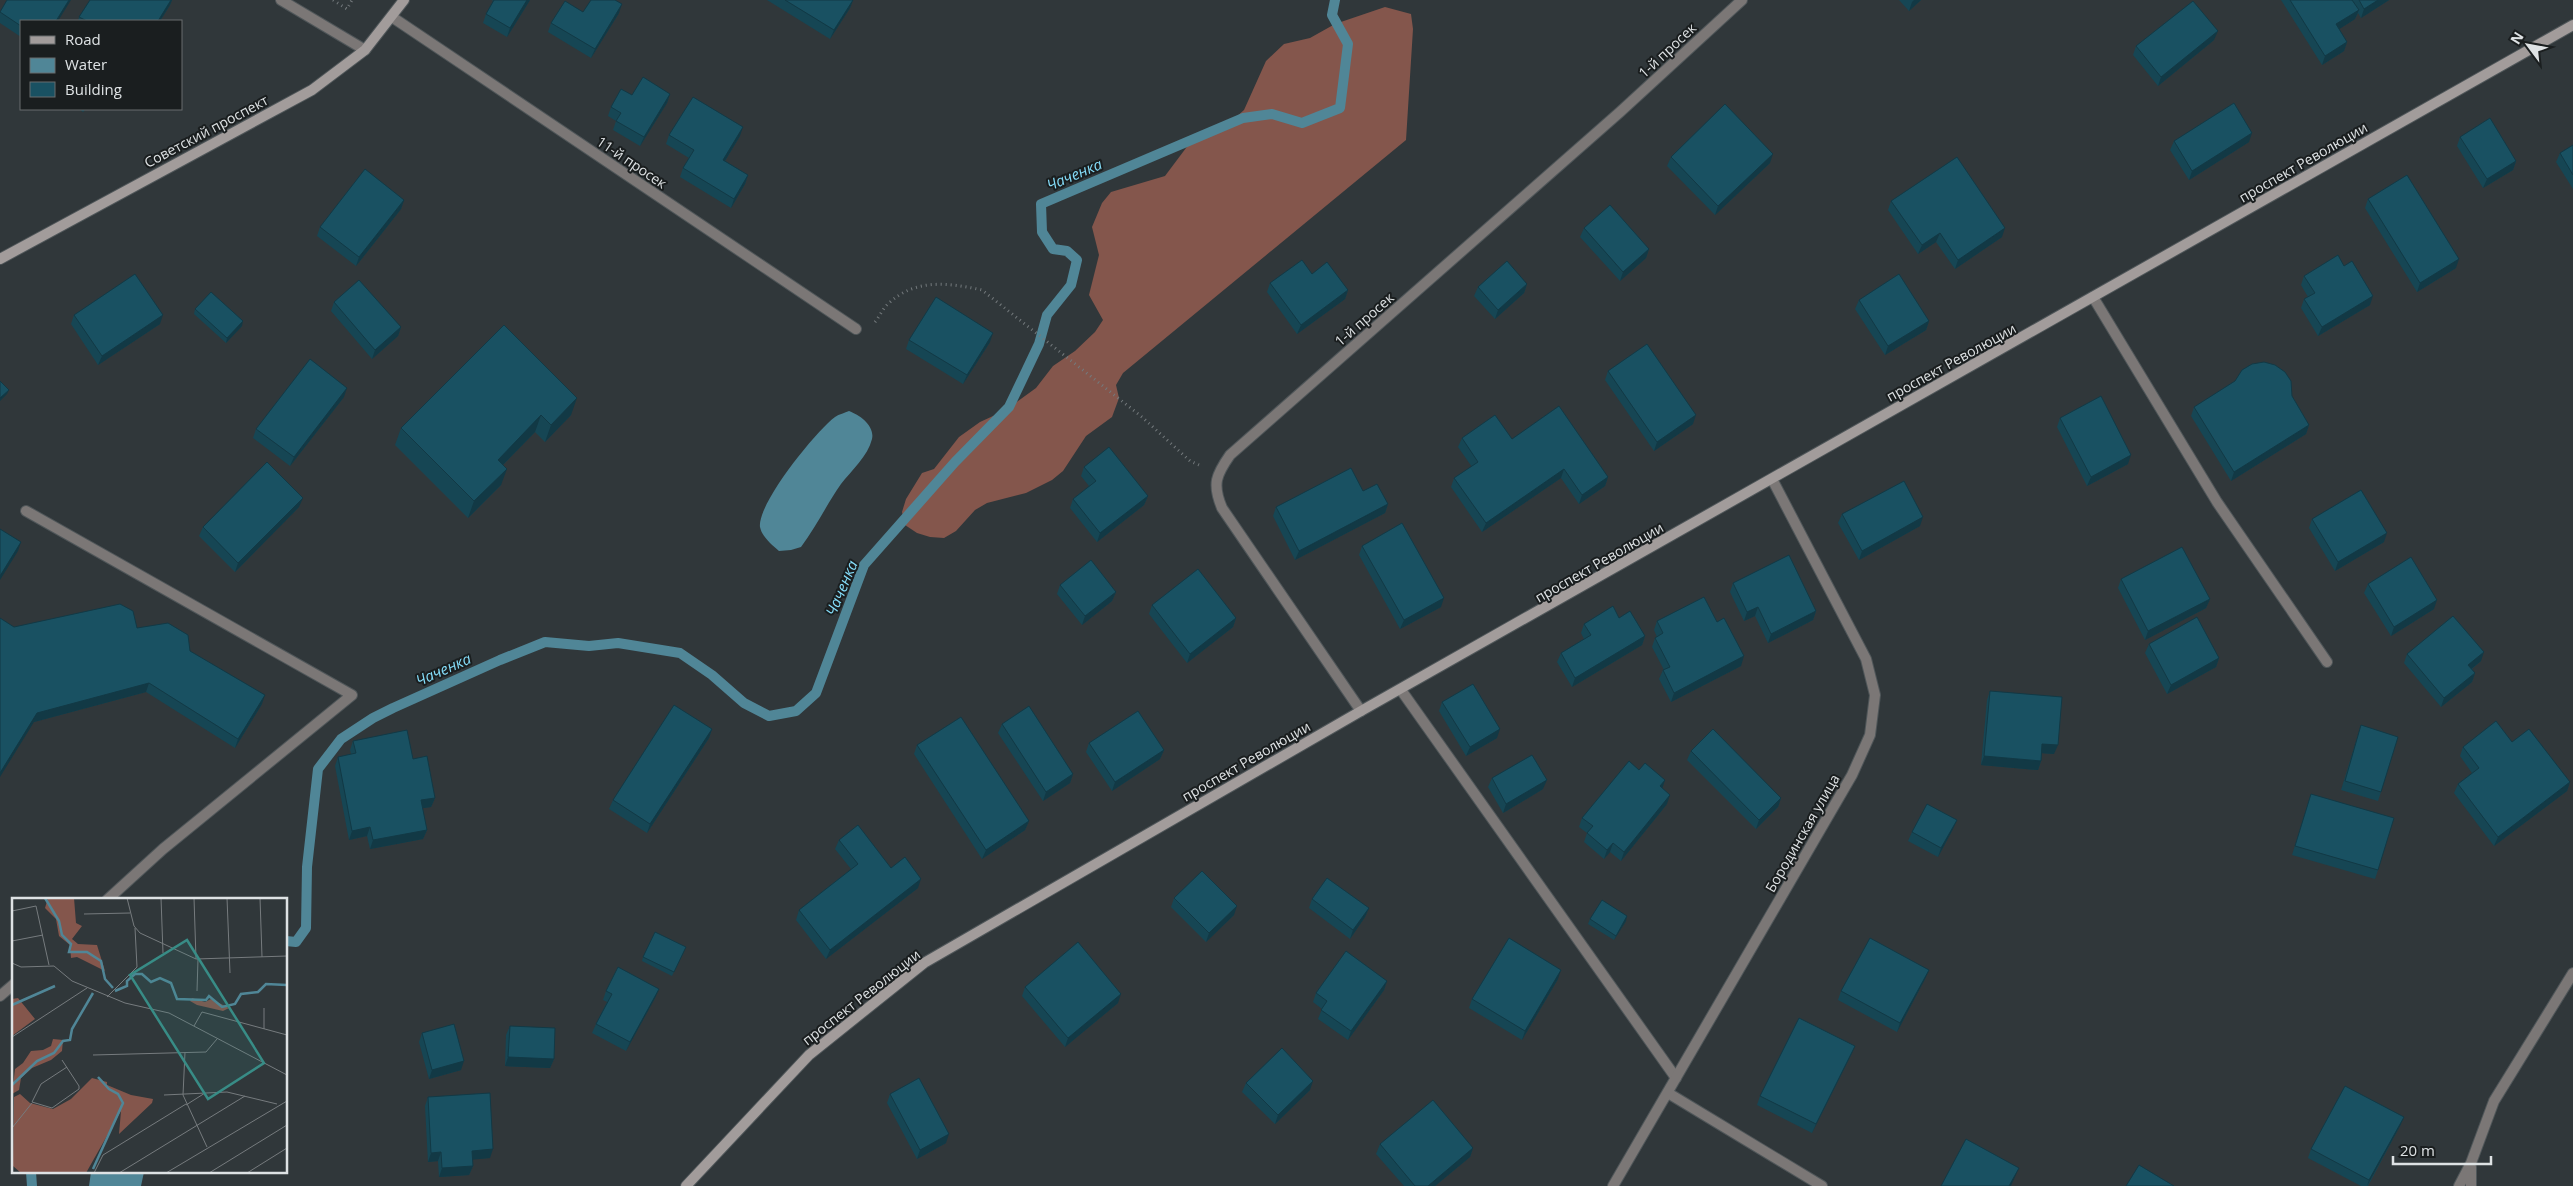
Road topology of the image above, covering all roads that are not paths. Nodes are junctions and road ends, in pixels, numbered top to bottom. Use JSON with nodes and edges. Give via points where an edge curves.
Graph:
{"nodes":[{"id":1,"x":281,"y":0,"type":"edge"},
{"id":2,"x":404,"y":0,"type":"edge"},
{"id":3,"x":1742,"y":0,"type":"edge"},
{"id":4,"x":392,"y":17,"type":"junction"},
{"id":5,"x":2573,"y":25,"type":"edge"},
{"id":6,"x":365,"y":50,"type":"junction"},
{"id":7,"x":0,"y":259,"type":"edge"},
{"id":8,"x":2093,"y":297,"type":"junction"},
{"id":9,"x":856,"y":329,"type":"road end"},
{"id":10,"x":1772,"y":479,"type":"junction"},
{"id":11,"x":26,"y":511,"type":"dead end"},
{"id":12,"x":2327,"y":662,"type":"dead end"},
{"id":13,"x":1401,"y":690,"type":"junction"},
{"id":14,"x":1361,"y":711,"type":"junction"},
{"id":15,"x":109,"y":898,"type":"edge"},
{"id":16,"x":2573,"y":973,"type":"edge"},
{"id":17,"x":12,"y":986,"type":"edge"},
{"id":18,"x":0,"y":996,"type":"edge"},
{"id":19,"x":1676,"y":1078,"type":"junction"},
{"id":20,"x":1668,"y":1093,"type":"junction"},
{"id":21,"x":2471,"y":1164,"type":"junction"},
{"id":22,"x":686,"y":1186,"type":"edge"},
{"id":23,"x":1613,"y":1186,"type":"edge"},
{"id":24,"x":1822,"y":1186,"type":"edge"},
{"id":25,"x":2459,"y":1186,"type":"edge"},
{"id":26,"x":2471,"y":1186,"type":"edge"}],
"edges":[{"from":1,"to":6,"type":"street"},
{"from":2,"to":4,"type":"street","name":"Советский проспект"},
{"from":3,"to":14,"type":"street","name":"1-й просек","via":[[1230,456],[1217,473],[1216,494],[1222,508]]},
{"from":4,"to":6,"type":"street","name":"Советский проспект"},
{"from":4,"to":9,"type":"street","name":"11-й просек"},
{"from":5,"to":8,"type":"street","name":"проспект Революции"},
{"from":6,"to":7,"type":"street","name":"Советский проспект","via":[[312,90]]},
{"from":8,"to":10,"type":"street","name":"проспект Революции"},
{"from":8,"to":12,"type":"street","via":[[2217,502]]},
{"from":10,"to":13,"type":"street","name":"проспект Революции"},
{"from":10,"to":19,"type":"street","name":"Бородинская улица","via":[[1866,659],[1875,696],[1870,735],[1852,775]]},
{"from":11,"to":15,"type":"street","via":[[352,695],[163,849]]},
{"from":13,"to":14,"type":"street","name":"проспект Революции"},
{"from":13,"to":19,"type":"street"},
{"from":14,"to":22,"type":"street","name":"проспект Революции","via":[[924,963],[809,1055]]},
{"from":16,"to":21,"type":"street","via":[[2494,1101]]},
{"from":17,"to":18,"type":"street"},
{"from":19,"to":20,"type":"street","name":"Бородинская улица"},
{"from":20,"to":23,"type":"street","name":"Бородинская улица"},
{"from":20,"to":24,"type":"street"},
{"from":21,"to":25,"type":"street"},
{"from":21,"to":26,"type":"street"}]}
